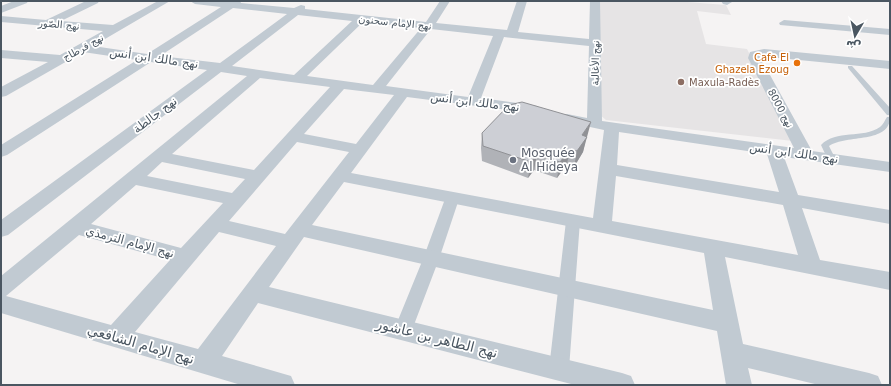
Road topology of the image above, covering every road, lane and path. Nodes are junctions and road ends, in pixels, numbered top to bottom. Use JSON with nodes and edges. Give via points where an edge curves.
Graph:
{"nodes":[{"id":1,"x":23,"y":1,"type":"edge"},
{"id":2,"x":94,"y":1,"type":"edge"},
{"id":3,"x":165,"y":1,"type":"edge"},
{"id":4,"x":195,"y":1,"type":"edge"},
{"id":5,"x":309,"y":1,"type":"edge"},
{"id":6,"x":445,"y":1,"type":"edge"},
{"id":7,"x":522,"y":1,"type":"edge"},
{"id":8,"x":595,"y":1,"type":"edge"},
{"id":9,"x":235,"y":3,"type":"edge"},
{"id":10,"x":1,"y":10,"type":"edge"},
{"id":11,"x":295,"y":11,"type":"junction"},
{"id":12,"x":361,"y":18,"type":"junction"},
{"id":13,"x":1,"y":19,"type":"edge"},
{"id":14,"x":48,"y":23,"type":"junction"},
{"id":15,"x":784,"y":23,"type":"dead end"},
{"id":16,"x":429,"y":25,"type":"junction"},
{"id":17,"x":116,"y":29,"type":"junction"},
{"id":18,"x":890,"y":32,"type":"edge"},
{"id":19,"x":506,"y":33,"type":"junction"},
{"id":20,"x":595,"y":43,"type":"junction"},
{"id":21,"x":82,"y":48,"type":"junction"},
{"id":22,"x":1,"y":54,"type":"edge"},
{"id":23,"x":151,"y":57,"type":"junction"},
{"id":24,"x":62,"y":59,"type":"junction"},
{"id":25,"x":890,"y":65,"type":"edge"},
{"id":26,"x":219,"y":67,"type":"junction"},
{"id":27,"x":850,"y":67,"type":"dead end"},
{"id":28,"x":258,"y":73,"type":"junction"},
{"id":29,"x":298,"y":79,"type":"junction"},
{"id":30,"x":340,"y":85,"type":"junction"},
{"id":31,"x":377,"y":89,"type":"junction"},
{"id":32,"x":1,"y":93,"type":"edge"},
{"id":33,"x":403,"y":93,"type":"junction"},
{"id":34,"x":473,"y":101,"type":"junction"},
{"id":35,"x":890,"y":114,"type":"edge"},
{"id":36,"x":890,"y":119,"type":"edge"},
{"id":37,"x":594,"y":124,"type":"junction"},
{"id":38,"x":612,"y":127,"type":"junction"},
{"id":39,"x":293,"y":137,"type":"junction"},
{"id":40,"x":359,"y":149,"type":"junction"},
{"id":41,"x":774,"y":151,"type":"junction"},
{"id":42,"x":1,"y":152,"type":"edge"},
{"id":43,"x":160,"y":156,"type":"junction"},
{"id":44,"x":806,"y":156,"type":"junction"},
{"id":45,"x":831,"y":158,"type":"junction"},
{"id":46,"x":890,"y":167,"type":"edge"},
{"id":47,"x":608,"y":169,"type":"junction"},
{"id":48,"x":258,"y":176,"type":"junction"},
{"id":49,"x":339,"y":176,"type":"junction"},
{"id":50,"x":133,"y":179,"type":"junction"},
{"id":51,"x":452,"y":199,"type":"junction"},
{"id":52,"x":789,"y":199,"type":"junction"},
{"id":53,"x":237,"y":200,"type":"junction"},
{"id":54,"x":890,"y":218,"type":"edge"},
{"id":55,"x":573,"y":221,"type":"junction"},
{"id":56,"x":215,"y":224,"type":"junction"},
{"id":57,"x":75,"y":227,"type":"junction"},
{"id":58,"x":602,"y":227,"type":"junction"},
{"id":59,"x":1,"y":230,"type":"edge"},
{"id":60,"x":294,"y":235,"type":"junction"},
{"id":61,"x":713,"y":247,"type":"junction"},
{"id":62,"x":185,"y":257,"type":"junction"},
{"id":63,"x":431,"y":259,"type":"junction"},
{"id":64,"x":812,"y":266,"type":"junction"},
{"id":65,"x":890,"y":281,"type":"edge"},
{"id":66,"x":566,"y":288,"type":"junction"},
{"id":67,"x":1,"y":289,"type":"edge"},
{"id":68,"x":252,"y":292,"type":"junction"},
{"id":69,"x":1,"y":304,"type":"edge"},
{"id":70,"x":727,"y":323,"type":"junction"},
{"id":71,"x":403,"y":330,"type":"junction"},
{"id":72,"x":116,"y":337,"type":"junction"},
{"id":73,"x":733,"y":353,"type":"junction"},
{"id":74,"x":203,"y":362,"type":"junction"},
{"id":75,"x":558,"y":369,"type":"junction"},
{"id":76,"x":277,"y":384,"type":"edge"},
{"id":77,"x":622,"y":385,"type":"edge"},
{"id":78,"x":739,"y":385,"type":"edge"},
{"id":79,"x":869,"y":385,"type":"edge"}],
"edges":[{"from":1,"to":10,"type":"street"},
{"from":2,"to":14,"type":"street"},
{"from":3,"to":17,"type":"street","name":"نهج قرطاج"},
{"from":4,"to":9,"type":"street","name":"نهج الإمام سحنون"},
{"from":5,"to":11,"type":"street","name":"نهج جالطة"},
{"from":6,"to":16,"type":"street"},
{"from":7,"to":19,"type":"street"},
{"from":8,"to":20,"type":"street","name":"نهج الأغالبة"},
{"from":9,"to":11,"type":"street","name":"نهج الإمام سحنون"},
{"from":9,"to":23,"type":"street"},
{"from":11,"to":12,"type":"street","name":"نهج الإمام سحنون"},
{"from":11,"to":26,"type":"street","name":"نهج جالطة","via":[[224,66]]},
{"from":12,"to":16,"type":"street","name":"نهج الإمام سحنون"},
{"from":12,"to":29,"type":"street"},
{"from":13,"to":14,"type":"street","name":"نهج الصّور"},
{"from":14,"to":17,"type":"street","name":"نهج الصّور"},
{"from":15,"to":18,"type":"street"},
{"from":16,"to":19,"type":"street","name":"نهج الإمام سحنون"},
{"from":16,"to":31,"type":"street"},
{"from":17,"to":21,"type":"street","name":"نهج قرطاج"},
{"from":19,"to":20,"type":"street","name":"نهج الإمام سحنون"},
{"from":19,"to":34,"type":"street"},
{"from":20,"to":37,"type":"street","name":"نهج الأغالبة"},
{"from":21,"to":23,"type":"street","name":"نهج مالك ابن أنس"},
{"from":21,"to":24,"type":"street","name":"نهج قرطاج"},
{"from":22,"to":24,"type":"street"},
{"from":23,"to":26,"type":"street","name":"نهج مالك ابن أنس"},
{"from":23,"to":42,"type":"street"},
{"from":24,"to":32,"type":"street","name":"نهج قرطاج"},
{"from":25,"to":44,"type":"street","name":"نهج 8000","via":[[779,54],[754,55]]},
{"from":26,"to":28,"type":"street","name":"نهج مالك ابن أنس"},
{"from":26,"to":59,"type":"street","name":"نهج جالطة"},
{"from":27,"to":35,"type":"lane"},
{"from":28,"to":29,"type":"street","name":"نهج مالك ابن أنس"},
{"from":28,"to":43,"type":"street"},
{"from":29,"to":30,"type":"street","name":"نهج مالك ابن أنس"},
{"from":30,"to":31,"type":"street","name":"نهج مالك ابن أنس"},
{"from":30,"to":39,"type":"street"},
{"from":31,"to":33,"type":"street","name":"نهج مالك ابن أنس"},
{"from":33,"to":34,"type":"street","name":"نهج مالك ابن أنس"},
{"from":33,"to":40,"type":"street"},
{"from":34,"to":37,"type":"street","name":"نهج مالك ابن أنس"},
{"from":36,"to":45,"type":"lane","via":[[883,129],[869,134],[831,140],[825,145]]},
{"from":37,"to":38,"type":"street","name":"نهج مالك ابن أنس"},
{"from":38,"to":41,"type":"street","name":"نهج مالك ابن أنس"},
{"from":38,"to":47,"type":"street"},
{"from":39,"to":40,"type":"street"},
{"from":39,"to":48,"type":"street"},
{"from":40,"to":49,"type":"street"},
{"from":41,"to":44,"type":"street","name":"نهج مالك ابن أنس"},
{"from":41,"to":52,"type":"street"},
{"from":43,"to":48,"type":"street"},
{"from":43,"to":50,"type":"street"},
{"from":44,"to":45,"type":"street","name":"نهج مالك ابن أنس"},
{"from":45,"to":46,"type":"street","name":"نهج مالك ابن أنس"},
{"from":47,"to":52,"type":"street"},
{"from":47,"to":58,"type":"street"},
{"from":48,"to":53,"type":"street"},
{"from":49,"to":51,"type":"street"},
{"from":49,"to":60,"type":"street"},
{"from":50,"to":53,"type":"street"},
{"from":50,"to":57,"type":"street"},
{"from":51,"to":55,"type":"street"},
{"from":51,"to":63,"type":"street"},
{"from":52,"to":54,"type":"street"},
{"from":52,"to":64,"type":"street"},
{"from":53,"to":56,"type":"street"},
{"from":55,"to":58,"type":"street"},
{"from":55,"to":66,"type":"street"},
{"from":56,"to":60,"type":"street"},
{"from":56,"to":62,"type":"street"},
{"from":57,"to":62,"type":"street","name":"نهج الإمام الترمذي"},
{"from":57,"to":67,"type":"street"},
{"from":58,"to":61,"type":"street"},
{"from":60,"to":63,"type":"street"},
{"from":60,"to":68,"type":"street"},
{"from":61,"to":64,"type":"street"},
{"from":61,"to":70,"type":"street"},
{"from":62,"to":72,"type":"street"},
{"from":63,"to":66,"type":"street"},
{"from":63,"to":71,"type":"street"},
{"from":64,"to":65,"type":"street"},
{"from":66,"to":70,"type":"street"},
{"from":66,"to":75,"type":"street"},
{"from":68,"to":71,"type":"street","name":"نهج الطاهر بن عاشور"},
{"from":68,"to":74,"type":"street"},
{"from":69,"to":72,"type":"street","name":"نهج الإمام الشافعي"},
{"from":70,"to":73,"type":"street"},
{"from":71,"to":75,"type":"street","name":"نهج الطاهر بن عاشور"},
{"from":72,"to":74,"type":"street","name":"نهج الإمام الشافعي"},
{"from":73,"to":78,"type":"street"},
{"from":73,"to":79,"type":"street"},
{"from":74,"to":76,"type":"street","name":"نهج الإمام الشافعي"},
{"from":75,"to":77,"type":"street","name":"نهج الطاهر بن عاشور"}]}
